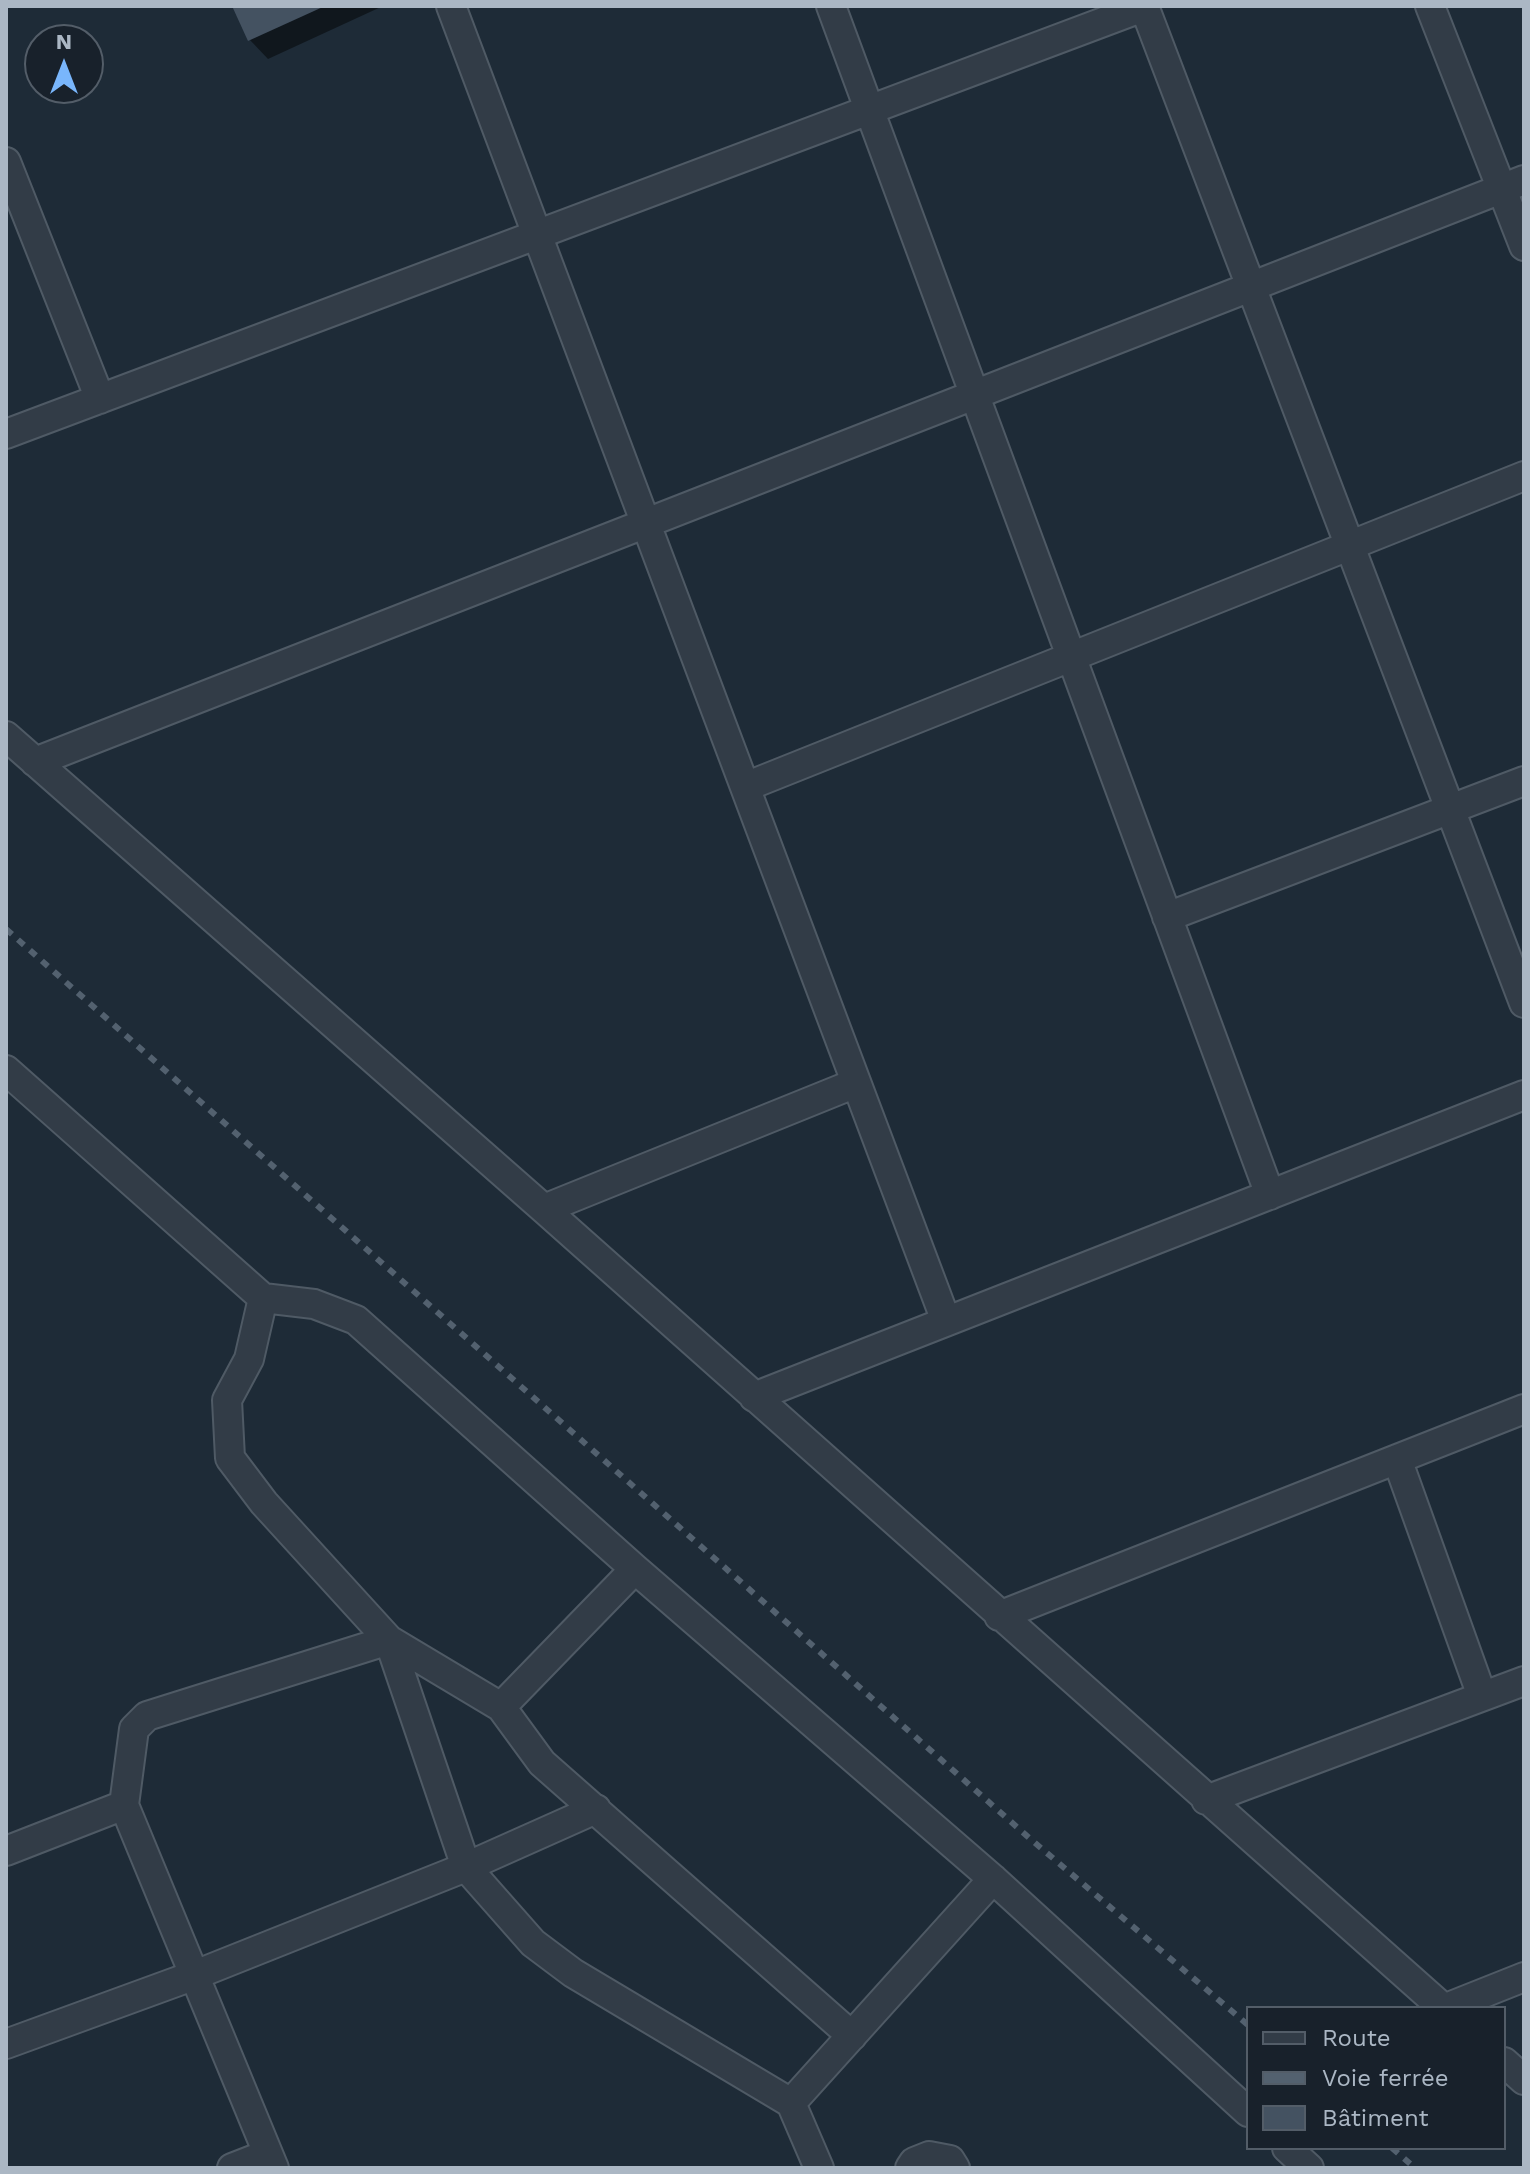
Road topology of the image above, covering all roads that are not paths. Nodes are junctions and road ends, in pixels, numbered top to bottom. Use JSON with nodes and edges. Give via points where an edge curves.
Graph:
{"nodes":[{"id":1,"x":451,"y":6,"type":"edge"},
{"id":2,"x":831,"y":6,"type":"edge"},
{"id":3,"x":1145,"y":6,"type":"edge"},
{"id":4,"x":1430,"y":6,"type":"edge"},
{"id":5,"x":869,"y":110,"type":"junction"},
{"id":6,"x":6,"y":162,"type":"edge"},
{"id":7,"x":1513,"y":184,"type":"edge"},
{"id":8,"x":537,"y":235,"type":"junction"},
{"id":9,"x":1524,"y":246,"type":"edge"},
{"id":10,"x":1251,"y":287,"type":"junction"},
{"id":11,"x":975,"y":395,"type":"junction"},
{"id":12,"x":100,"y":399,"type":"junction"},
{"id":13,"x":6,"y":434,"type":"edge"},
{"id":14,"x":1524,"y":476,"type":"edge"},
{"id":15,"x":645,"y":523,"type":"junction"},
{"id":16,"x":1349,"y":545,"type":"junction"},
{"id":17,"x":1071,"y":657,"type":"junction"},
{"id":18,"x":6,"y":736,"type":"edge"},
{"id":19,"x":35,"y":762,"type":"junction"},
{"id":20,"x":1524,"y":781,"type":"edge"},
{"id":21,"x":745,"y":787,"type":"junction"},
{"id":22,"x":1450,"y":809,"type":"junction"},
{"id":23,"x":1167,"y":917,"type":"junction"},
{"id":24,"x":1524,"y":1003,"type":"edge"},
{"id":25,"x":6,"y":1070,"type":"edge"},
{"id":26,"x":856,"y":1083,"type":"junction"},
{"id":27,"x":1524,"y":1095,"type":"edge"},
{"id":28,"x":1270,"y":1195,"type":"junction"},
{"id":29,"x":544,"y":1209,"type":"junction"},
{"id":30,"x":263,"y":1298,"type":"junction"},
{"id":31,"x":946,"y":1321,"type":"junction"},
{"id":32,"x":754,"y":1397,"type":"junction"},
{"id":33,"x":1524,"y":1409,"type":"edge"},
{"id":34,"x":1397,"y":1459,"type":"junction"},
{"id":35,"x":635,"y":1569,"type":"junction"},
{"id":36,"x":999,"y":1616,"type":"junction"},
{"id":37,"x":389,"y":1640,"type":"junction"},
{"id":38,"x":1524,"y":1681,"type":"edge"},
{"id":39,"x":1482,"y":1696,"type":"junction"},
{"id":40,"x":501,"y":1707,"type":"junction"},
{"id":41,"x":1206,"y":1800,"type":"junction"},
{"id":42,"x":124,"y":1805,"type":"junction"},
{"id":43,"x":596,"y":1809,"type":"junction"},
{"id":44,"x":6,"y":1851,"type":"edge"},
{"id":45,"x":466,"y":1867,"type":"junction"},
{"id":46,"x":993,"y":1879,"type":"junction"},
{"id":47,"x":195,"y":1975,"type":"junction"},
{"id":48,"x":1524,"y":1977,"type":"edge"},
{"id":49,"x":1442,"y":2006,"type":"edge"},
{"id":50,"x":1449,"y":2006,"type":"edge"},
{"id":51,"x":852,"y":2036,"type":"junction"},
{"id":52,"x":6,"y":2044,"type":"edge"},
{"id":53,"x":1506,"y":2064,"type":"edge"},
{"id":54,"x":1524,"y":2080,"type":"edge"},
{"id":55,"x":791,"y":2103,"type":"junction"},
{"id":56,"x":1246,"y":2110,"type":"edge"},
{"id":57,"x":1289,"y":2150,"type":"edge"},
{"id":58,"x":271,"y":2161,"type":"edge"},
{"id":59,"x":232,"y":2168,"type":"edge"},
{"id":60,"x":819,"y":2168,"type":"edge"},
{"id":61,"x":910,"y":2168,"type":"edge"},
{"id":62,"x":955,"y":2168,"type":"edge"},
{"id":63,"x":1309,"y":2168,"type":"edge"}],
"edges":[{"from":1,"to":8,"type":"street"},
{"from":2,"to":5,"type":"street"},
{"from":3,"to":5,"type":"street"},
{"from":3,"to":10,"type":"street"},
{"from":4,"to":7,"type":"street"},
{"from":5,"to":8,"type":"street"},
{"from":5,"to":11,"type":"street"},
{"from":6,"to":12,"type":"street"},
{"from":7,"to":9,"type":"street"},
{"from":7,"to":10,"type":"street"},
{"from":8,"to":12,"type":"street"},
{"from":8,"to":15,"type":"street"},
{"from":10,"to":11,"type":"street"},
{"from":10,"to":16,"type":"street"},
{"from":11,"to":15,"type":"street"},
{"from":11,"to":17,"type":"street"},
{"from":12,"to":13,"type":"street"},
{"from":14,"to":16,"type":"street"},
{"from":15,"to":19,"type":"street"},
{"from":15,"to":21,"type":"street"},
{"from":16,"to":17,"type":"street"},
{"from":16,"to":22,"type":"street"},
{"from":17,"to":21,"type":"street"},
{"from":17,"to":23,"type":"street"},
{"from":18,"to":19,"type":"street"},
{"from":19,"to":29,"type":"street"},
{"from":20,"to":22,"type":"street"},
{"from":21,"to":26,"type":"street"},
{"from":22,"to":23,"type":"street"},
{"from":22,"to":24,"type":"street"},
{"from":23,"to":28,"type":"street"},
{"from":25,"to":30,"type":"street"},
{"from":26,"to":29,"type":"street"},
{"from":26,"to":31,"type":"street"},
{"from":27,"to":28,"type":"street"},
{"from":28,"to":31,"type":"street"},
{"from":29,"to":32,"type":"street"},
{"from":30,"to":35,"type":"street","via":[[314,1304],[356,1320]]},
{"from":30,"to":37,"type":"street","via":[[249,1359],[227,1400],[230,1458],[264,1503]]},
{"from":31,"to":32,"type":"street"},
{"from":32,"to":36,"type":"street"},
{"from":33,"to":34,"type":"street"},
{"from":34,"to":36,"type":"street"},
{"from":34,"to":39,"type":"street"},
{"from":35,"to":40,"type":"street"},
{"from":35,"to":46,"type":"street"},
{"from":36,"to":41,"type":"street"},
{"from":37,"to":40,"type":"street"},
{"from":37,"to":42,"type":"street","via":[[147,1716],[134,1729]]},
{"from":37,"to":45,"type":"street"},
{"from":38,"to":39,"type":"street"},
{"from":39,"to":41,"type":"street"},
{"from":40,"to":43,"type":"street","via":[[542,1763]]},
{"from":41,"to":49,"type":"street"},
{"from":42,"to":44,"type":"street"},
{"from":42,"to":47,"type":"street"},
{"from":43,"to":45,"type":"street"},
{"from":43,"to":51,"type":"street"},
{"from":45,"to":47,"type":"street"},
{"from":45,"to":55,"type":"street","via":[[533,1943],[573,1973]]},
{"from":46,"to":51,"type":"street"},
{"from":46,"to":56,"type":"street"},
{"from":47,"to":52,"type":"street"},
{"from":47,"to":58,"type":"street"},
{"from":48,"to":50,"type":"street"},
{"from":51,"to":55,"type":"street"},
{"from":53,"to":54,"type":"street"},
{"from":55,"to":60,"type":"street"},
{"from":57,"to":63,"type":"street"},
{"from":58,"to":59,"type":"street"},
{"from":61,"to":62,"type":"street","via":[[929,2156],[950,2160]]}]}
